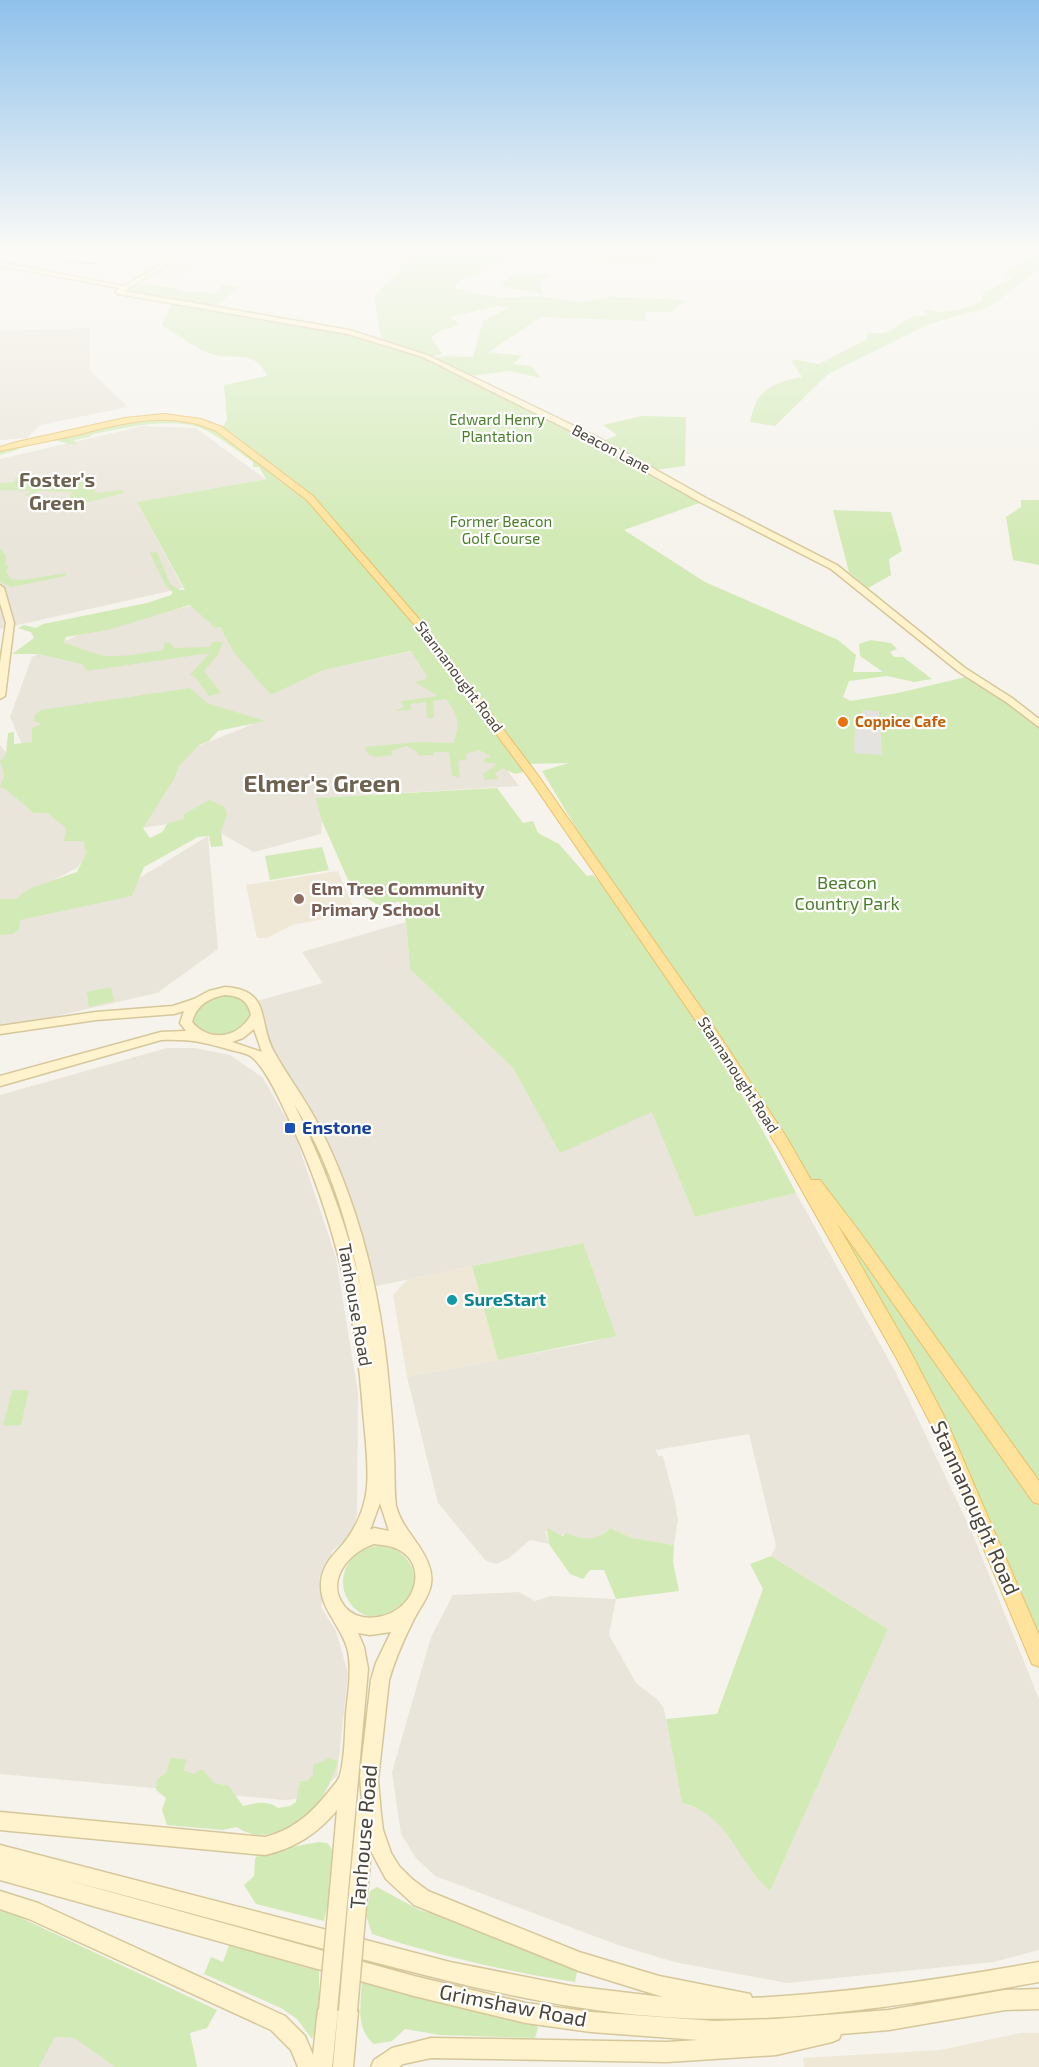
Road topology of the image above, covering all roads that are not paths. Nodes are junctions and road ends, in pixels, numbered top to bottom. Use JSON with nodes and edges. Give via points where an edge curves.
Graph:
{"nodes":[{"id":1,"x":401,"y":348,"type":"edge"},
{"id":2,"x":2,"y":448,"type":"edge"},
{"id":3,"x":0,"y":588,"type":"edge"},
{"id":4,"x":0,"y":696,"type":"edge"},
{"id":5,"x":1039,"y":724,"type":"edge"},
{"id":6,"x":197,"y":1001,"type":"junction"},
{"id":7,"x":256,"y":1017,"type":"junction"},
{"id":8,"x":0,"y":1030,"type":"edge"},
{"id":9,"x":208,"y":1040,"type":"junction"},
{"id":10,"x":0,"y":1081,"type":"edge"},
{"id":11,"x":782,"y":1142,"type":"junction"},
{"id":12,"x":1039,"y":1497,"type":"edge"},
{"id":13,"x":351,"y":1545,"type":"junction"},
{"id":14,"x":408,"y":1545,"type":"junction"},
{"id":15,"x":340,"y":1614,"type":"junction"},
{"id":16,"x":408,"y":1614,"type":"junction"},
{"id":17,"x":1039,"y":1657,"type":"edge"},
{"id":18,"x":360,"y":1777,"type":"junction"},
{"id":19,"x":0,"y":1821,"type":"edge"},
{"id":20,"x":0,"y":1854,"type":"edge"},
{"id":21,"x":0,"y":1871,"type":"edge"},
{"id":22,"x":0,"y":1900,"type":"edge"},
{"id":23,"x":1039,"y":1972,"type":"edge"},
{"id":24,"x":1039,"y":1999,"type":"edge"},
{"id":25,"x":786,"y":2006,"type":"junction"},
{"id":26,"x":338,"y":2011,"type":"junction"},
{"id":27,"x":889,"y":2020,"type":"junction"},
{"id":28,"x":308,"y":2067,"type":"edge"},
{"id":29,"x":322,"y":2067,"type":"edge"},
{"id":30,"x":342,"y":2067,"type":"edge"},
{"id":31,"x":381,"y":2067,"type":"edge"}],
"edges":[{"from":1,"to":5,"type":"street","name":"Beacon Lane","via":[[425,356],[591,437],[834,567],[962,670]]},
{"from":2,"to":11,"type":"main road","name":"Stannanought Road","via":[[147,418],[188,418],[219,429],[318,507],[422,628],[533,776],[620,898]]},
{"from":3,"to":4,"type":"street","via":[[10,623]]},
{"from":6,"to":7,"type":"street","via":[[216,993],[234,992],[252,1002]]},
{"from":6,"to":8,"type":"street","via":[[174,1010]]},
{"from":6,"to":9,"type":"street","via":[[186,1023],[196,1035]]},
{"from":7,"to":9,"type":"street","via":[[238,1035]]},
{"from":7,"to":14,"type":"street","name":"Tanhouse Road","via":[[267,1049],[314,1128],[355,1233],[373,1313],[389,1513]]},
{"from":9,"to":10,"type":"street","name":"Tanhouse Road","via":[[186,1035],[161,1036]]},
{"from":9,"to":13,"type":"street","name":"Tanhouse Road","via":[[250,1051],[264,1062],[305,1133],[348,1252],[362,1330],[374,1457],[372,1513]]},
{"from":11,"to":12,"type":"main road","name":"Stannanought Road","via":[[854,1235]]},
{"from":11,"to":17,"type":"main road","name":"Stannanought Road","via":[[941,1427]]},
{"from":13,"to":14,"type":"street","via":[[380,1536]]},
{"from":13,"to":15,"type":"street","via":[[334,1563],[330,1577],[329,1591]]},
{"from":14,"to":16,"type":"street","via":[[422,1565],[424,1579],[422,1593]]},
{"from":15,"to":16,"type":"street","via":[[352,1623],[381,1627]]},
{"from":15,"to":18,"type":"street","name":"Tanhouse Road","via":[[358,1657]]},
{"from":16,"to":18,"type":"street","name":"Tanhouse Road","via":[[385,1663]]},
{"from":18,"to":19,"type":"street","via":[[307,1829],[279,1844],[265,1846]]},
{"from":18,"to":25,"type":"street","via":[[381,1856],[402,1885],[421,1898],[562,1958],[611,1974],[681,1991]]},
{"from":18,"to":26,"type":"street","name":"Tanhouse Road","bridge":true},
{"from":20,"to":25,"type":"street","name":"Grimshaw Road","via":[[470,1978],[538,1992],[653,2006]]},
{"from":21,"to":27,"type":"street","name":"Grimshaw Road","via":[[414,1986],[526,2013],[715,2031]]},
{"from":22,"to":28,"type":"street","via":[[31,1910],[278,2024],[298,2043]]},
{"from":23,"to":25,"type":"street","name":"Grimshaw Road","via":[[909,1995]]},
{"from":24,"to":27,"type":"street","name":"Grimshaw Road","via":[[1005,2000]]},
{"from":26,"to":29,"type":"street","name":"Tanhouse Road"},
{"from":26,"to":30,"type":"street","name":"Tanhouse Road"},
{"from":27,"to":31,"type":"street","via":[[776,2045],[667,2052],[431,2048],[399,2055]]}]}
